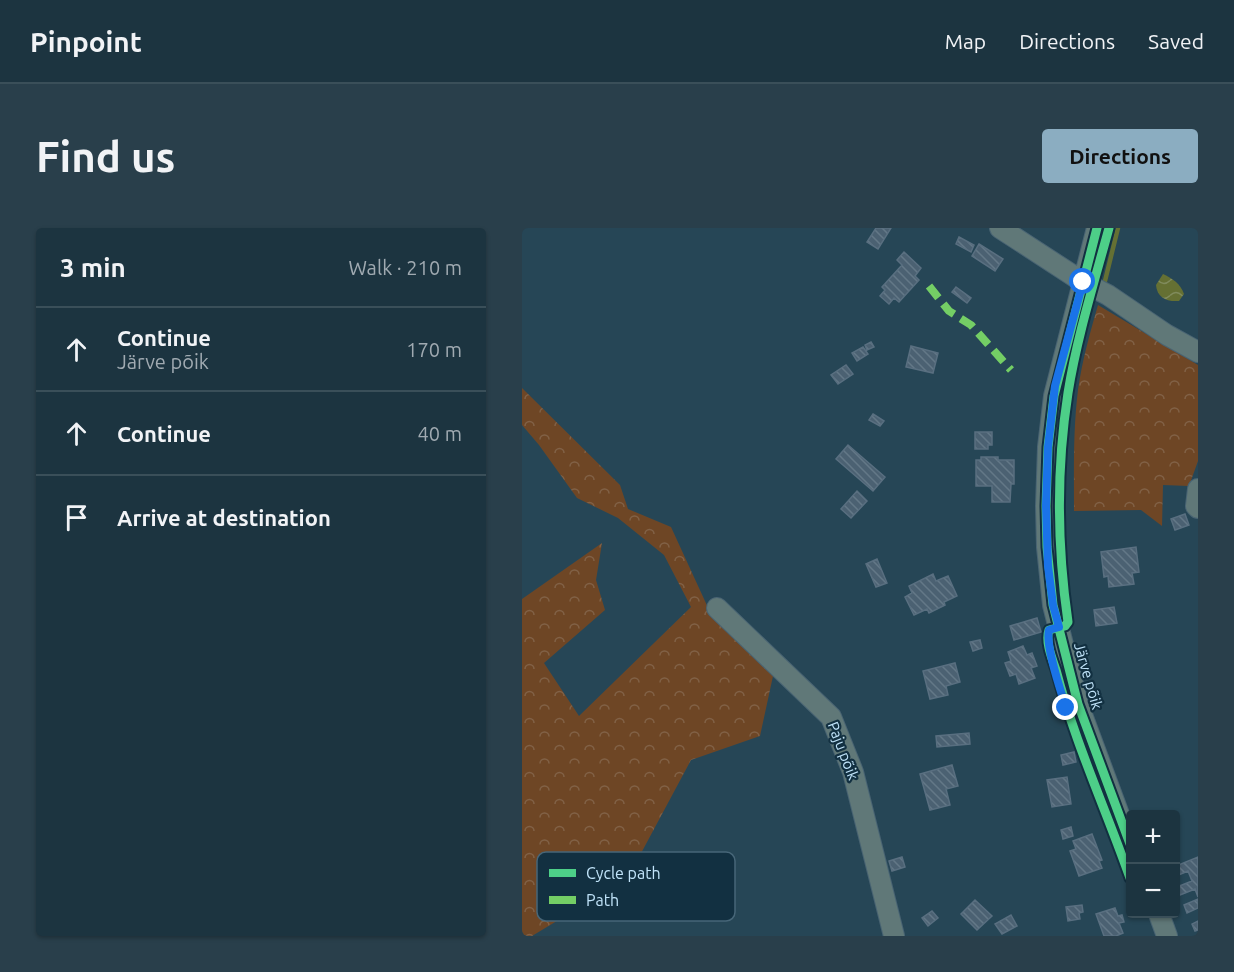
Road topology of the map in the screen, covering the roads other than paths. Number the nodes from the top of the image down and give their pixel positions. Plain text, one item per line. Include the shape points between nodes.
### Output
1 (1000, 228) edge
2 (1097, 228) edge
3 (1083, 282) junction
4 (1198, 352) edge
5 (1198, 489) edge
6 (1198, 508) edge
7 (717, 608) dead end
8 (1126, 831) edge
9 (1160, 918) edge
10 (894, 936) edge
11 (1167, 936) edge

1 - 3 street
2 - 3 street, Järve põik
3 - 4 street
3 - 8 street, Järve põik via 1054,396 1048,447 1048,566 1053,605 1078,704
5 - 6 street
7 - 10 street, Paju põik via 831,717 853,772
9 - 11 street

